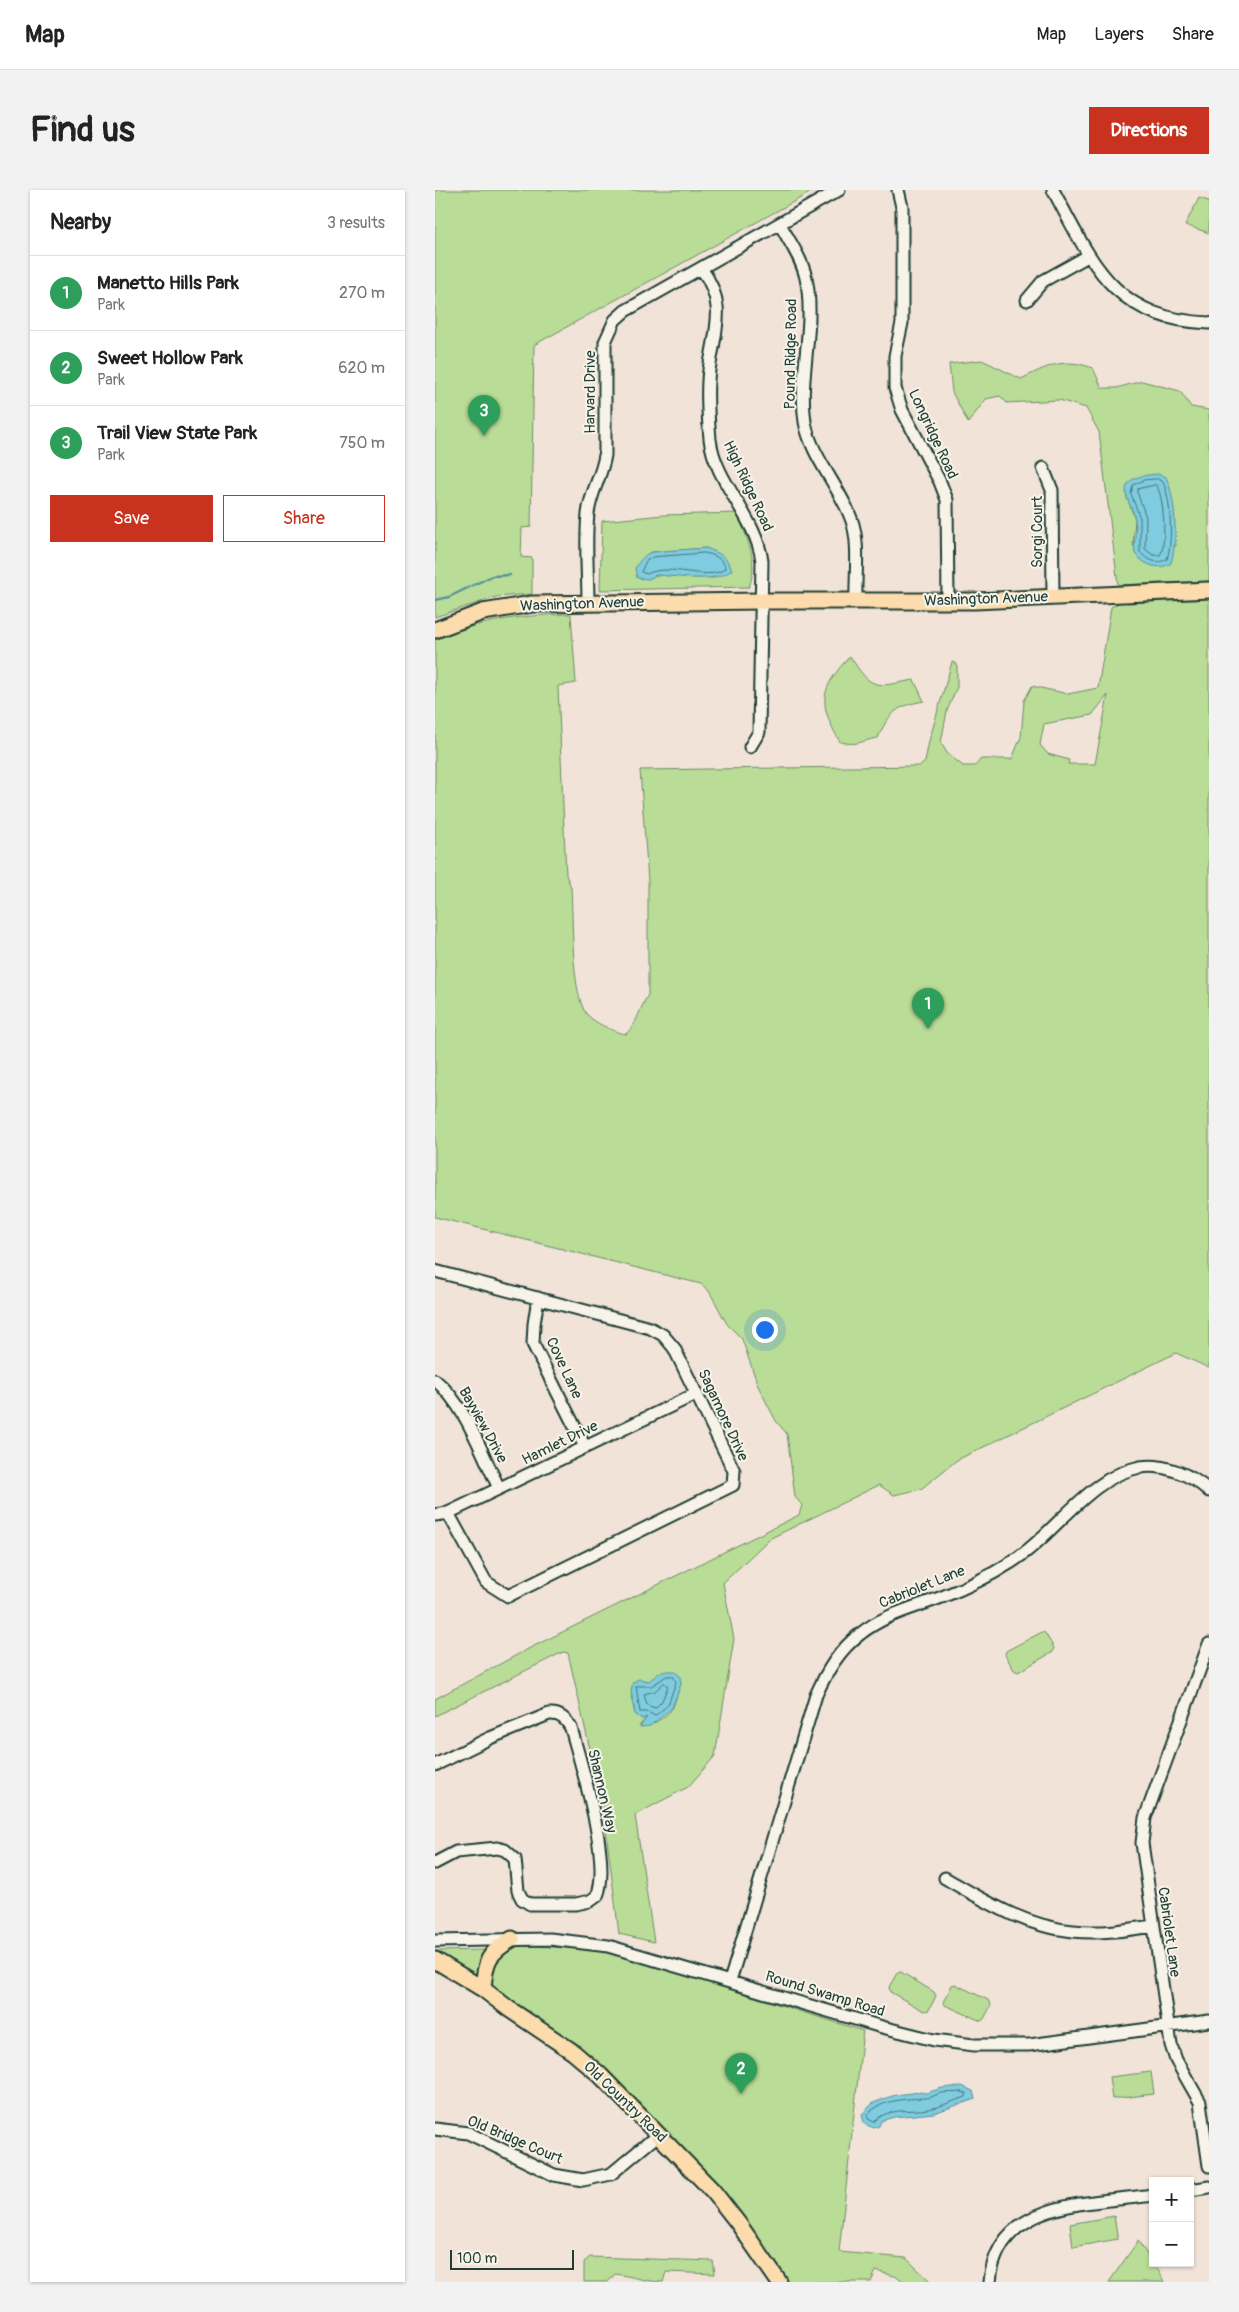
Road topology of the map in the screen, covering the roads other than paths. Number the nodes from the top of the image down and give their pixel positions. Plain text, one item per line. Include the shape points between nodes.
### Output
1 (839, 190) edge
2 (898, 190) edge
3 (1053, 190) edge
4 (780, 224) junction
5 (1088, 256) junction
6 (701, 268) junction
7 (1027, 300) dead end
8 (1209, 323) edge
9 (1043, 468) dead end
10 (1209, 590) edge
11 (1053, 597) junction
12 (763, 601) junction
13 (855, 601) junction
14 (948, 601) junction
15 (588, 604) junction
16 (435, 630) edge
17 (750, 747) dead end
18 (435, 1272) edge
19 (538, 1298) junction
20 (435, 1380) edge
21 (696, 1394) junction
22 (585, 1447) junction
23 (499, 1488) junction
24 (1209, 1491) edge
25 (448, 1513) junction
26 (435, 1515) edge
27 (1209, 1644) edge
28 (435, 1765) edge
29 (435, 1863) edge
30 (945, 1878) dead end
31 (1153, 1926) junction
32 (512, 1939) junction
33 (435, 1942) edge
34 (435, 1960) edge
35 (435, 1971) edge
36 (730, 1981) junction
37 (483, 1989) junction
38 (509, 2009) junction
39 (1209, 2021) edge
40 (1167, 2026) junction
41 (435, 2129) edge
42 (659, 2134) junction
43 (1209, 2166) edge
44 (1209, 2187) edge
45 (1194, 2189) edge
46 (1149, 2196) edge
47 (779, 2282) edge
48 (990, 2282) edge

1 - 4 street, Harvard Drive
2 - 14 street, Longridge Road via 902,207 902,324 895,356 895,388 902,410 947,500
3 - 5 street
4 - 6 street, Harvard Drive
4 - 13 street, Pound Ridge Road via 806,278 805,421 812,443 853,524
5 - 7 street via 1043,281
5 - 8 street via 1112,286 1135,304 1168,318
6 - 12 street, High Ridge Road via 709,278 717,300 716,336 709,370 710,440 719,468 757,538 762,561
6 - 15 street, Harvard Drive via 625,311 609,330 605,350 605,455 603,469 591,495 588,515
9 - 11 street, Sorgi Court via 1053,490
10 - 11 main road, Washington Avenue
11 - 14 main road, Washington Avenue
12 - 13 main road, Washington Avenue
12 - 15 main road, Washington Avenue
12 - 17 street via 759,732
13 - 14 main road, Washington Avenue
15 - 16 main road, Washington Avenue via 507,607 483,612
18 - 19 street, Sagamore Drive
19 - 21 street, Sagamore Drive via 650,1328 663,1335 674,1348
19 - 22 street, Cove Lane via 533,1344
20 - 23 street, Bayview Drive via 457,1402
21 - 22 street, Hamlet Drive
21 - 25 street, Sagamore Drive via 734,1471 733,1485 519,1592 508,1596 485,1582
22 - 23 street, Hamlet Drive
23 - 25 street, Hamlet Drive
24 - 36 street, Cabriolet Lane via 1183,1473 1162,1468 1141,1467 1121,1473 1102,1483 1010,1564 951,1593 876,1622 841,1652 827,1671 816,1695
25 - 26 street, Hamlet Drive
27 - 31 street, Cabriolet Lane via 1145,1818 1142,1843
28 - 29 street, Shannon Way via 549,1714 566,1719 594,1813 601,1884 597,1896 583,1904 530,1904 518,1891 515,1859 505,1850 456,1852
30 - 31 street via 1002,1909 1050,1928 1094,1932
31 - 40 street, Cabriolet Lane
32 - 33 street, Round Swamp Road
32 - 36 street, Round Swamp Road via 566,1940 609,1946
32 - 37 main road via 489,1957
34 - 37 main road, Old Country Road
35 - 38 main road
36 - 40 street, Round Swamp Road via 882,2028 933,2040 974,2045 1029,2045
37 - 38 main road, Old Country Road
38 - 42 main road, Old Country Road via 587,2063
39 - 40 street, Round Swamp Road
40 - 43 street, Cabriolet Lane via 1175,2060 1200,2102
41 - 42 street, Old Bridge Court via 467,2133 554,2175 583,2180 611,2174
42 - 47 main road, Old Country Road via 713,2190
44 - 45 street
46 - 48 street via 1047,2212 1027,2219 1001,2244 993,2261

